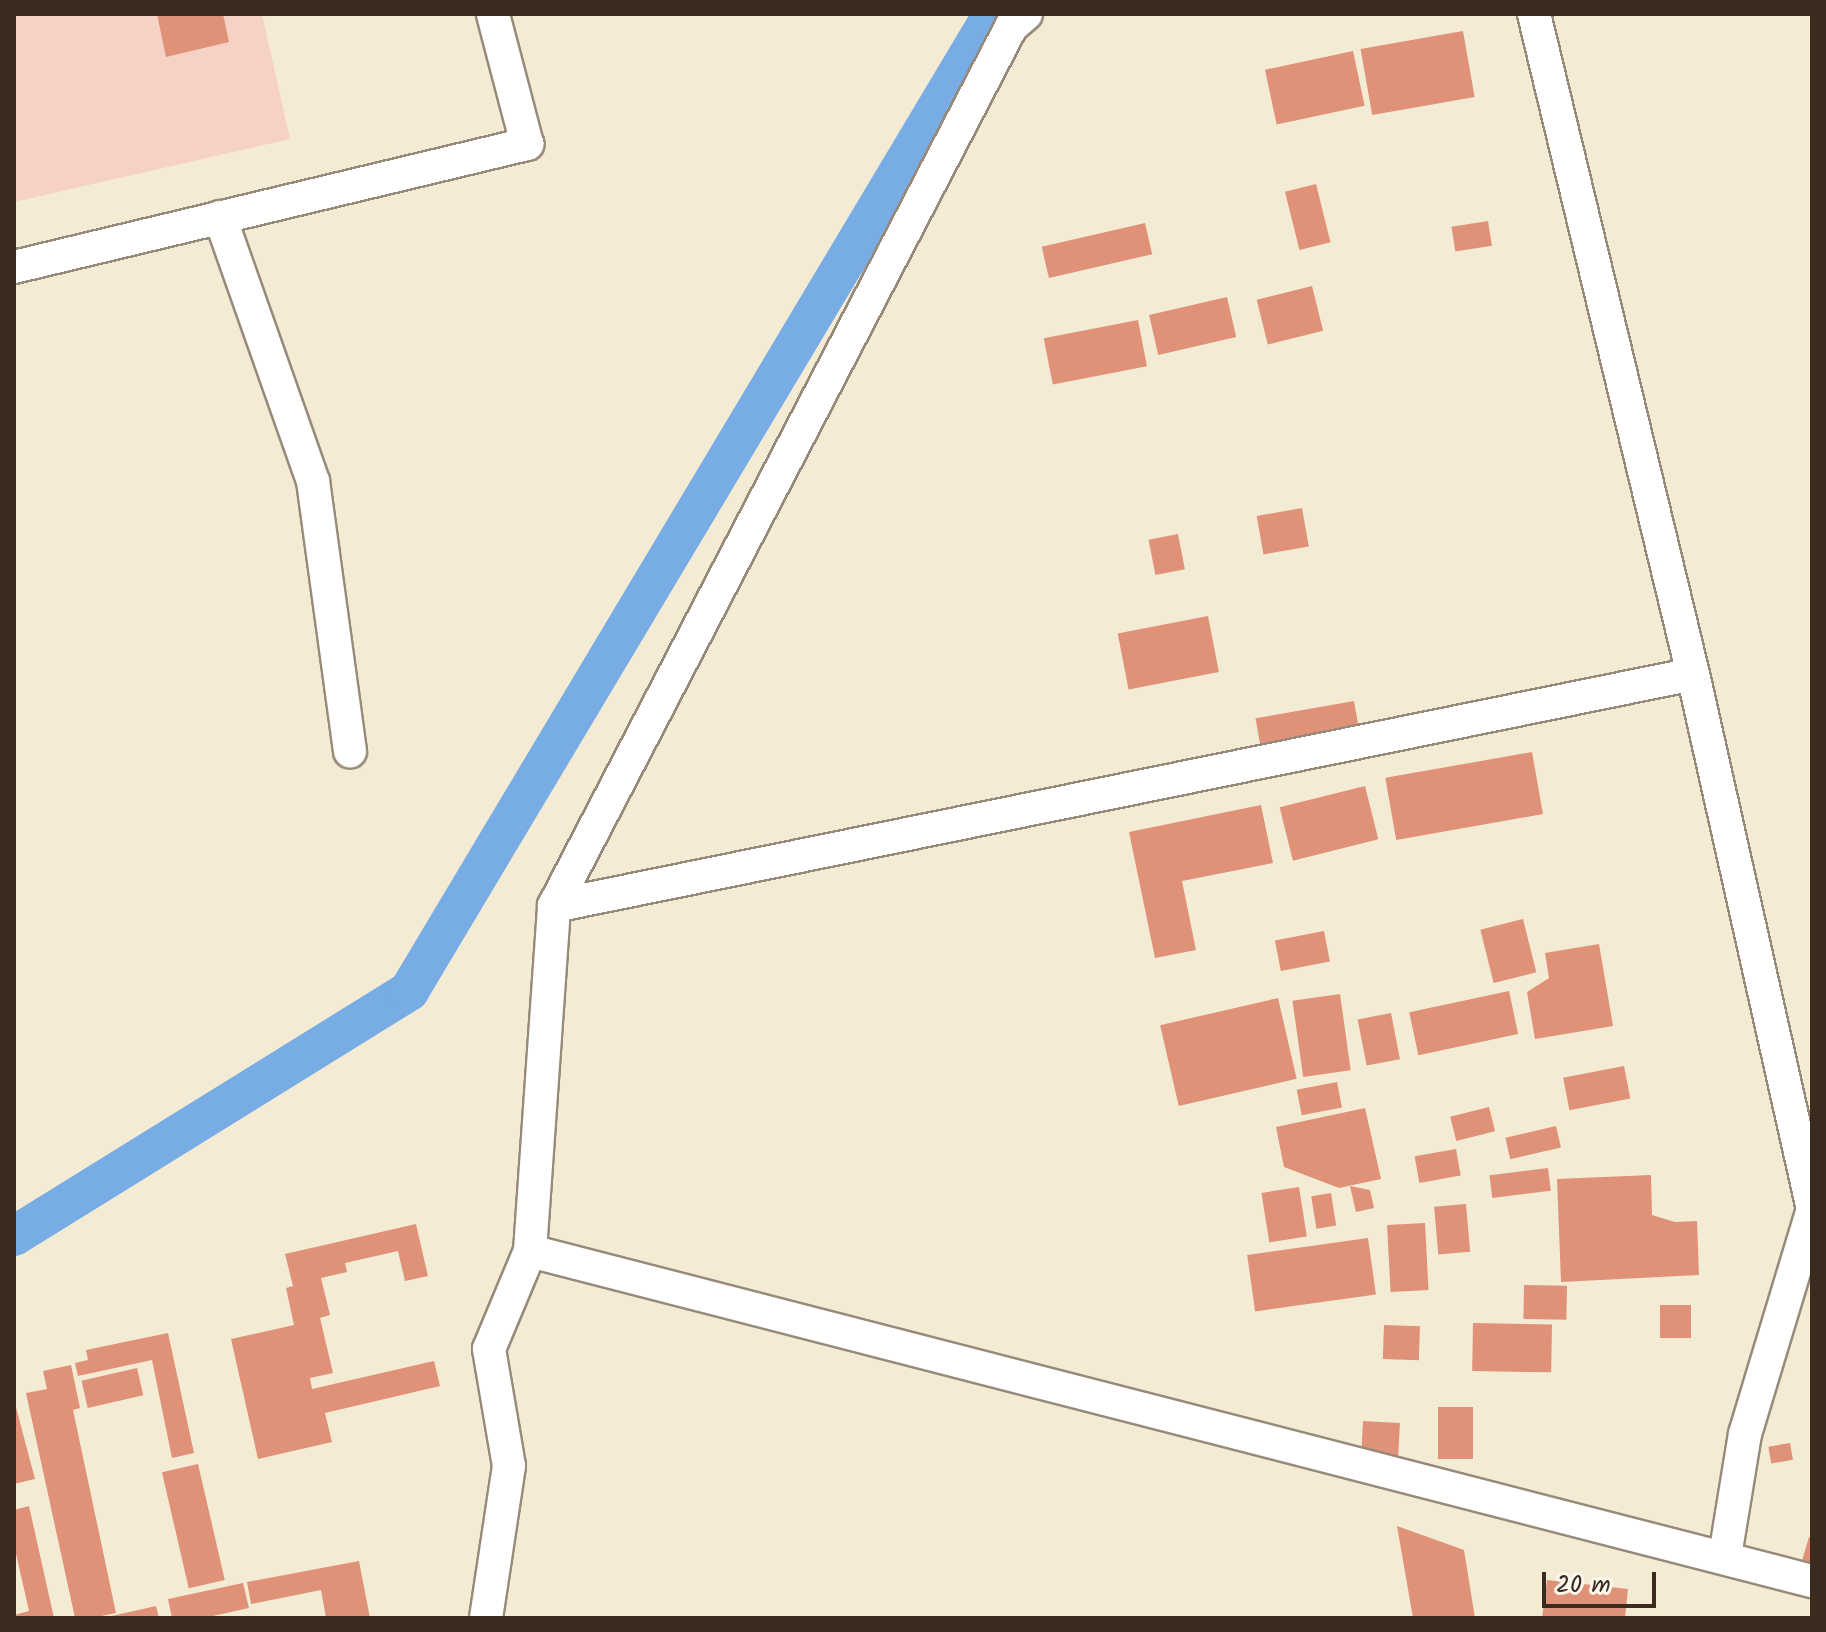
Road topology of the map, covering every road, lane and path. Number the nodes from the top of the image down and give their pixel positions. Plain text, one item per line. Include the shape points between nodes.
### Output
1 (493, 14) edge
2 (1026, 14) edge
3 (1534, 14) edge
4 (220, 217) junction
5 (14, 267) edge
6 (1693, 674) junction
7 (350, 751) dead end
8 (554, 906) junction
9 (1812, 1205) edge
10 (1812, 1212) edge
11 (530, 1251) junction
12 (1725, 1556) junction
13 (1812, 1581) edge
14 (486, 1618) edge

1 - 4 street via 527,144
2 - 8 street via 1011,27
3 - 6 street
4 - 5 street
4 - 7 street via 313,481
6 - 8 street
6 - 9 street
8 - 11 street
10 - 12 street via 1745,1434
11 - 12 street
11 - 14 street via 489,1349 509,1466
12 - 13 street

